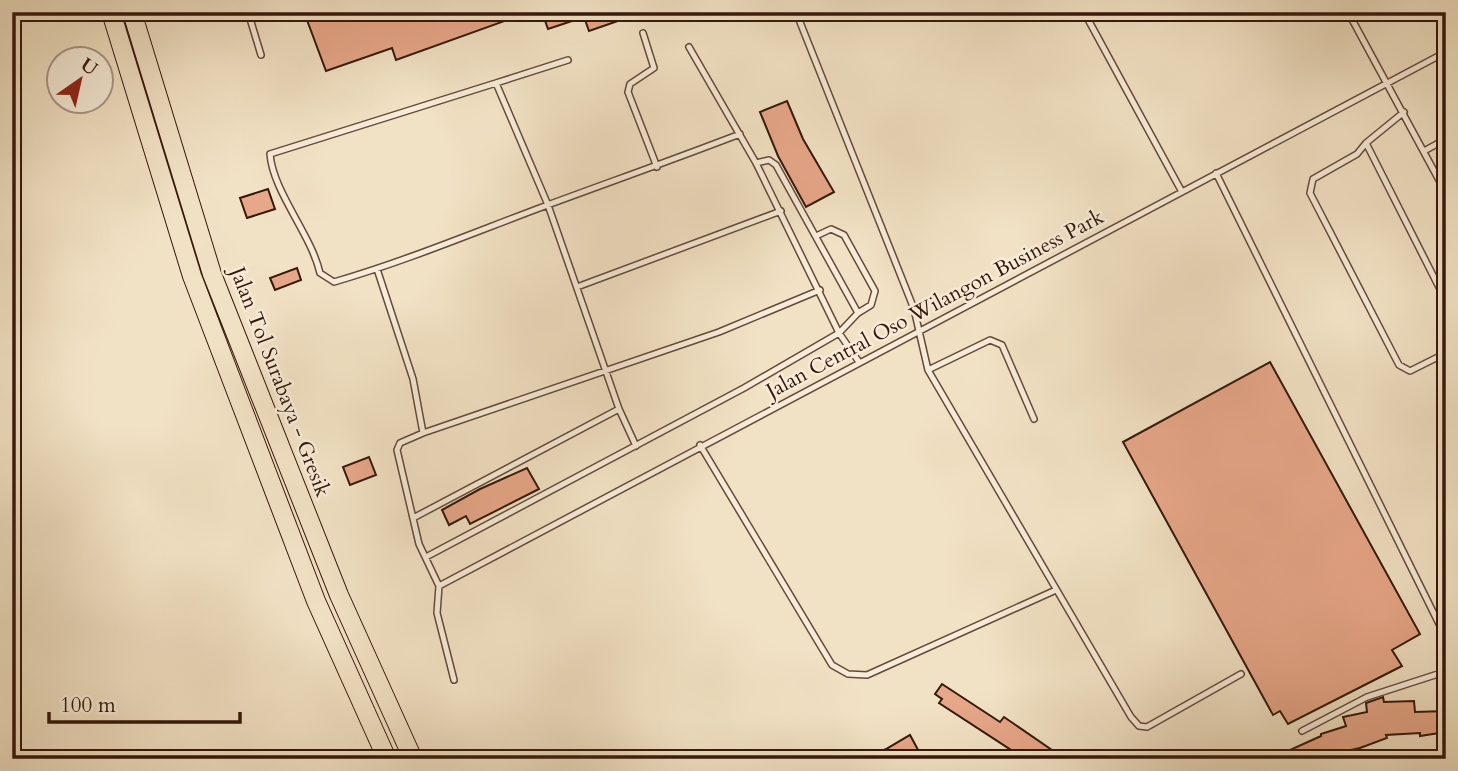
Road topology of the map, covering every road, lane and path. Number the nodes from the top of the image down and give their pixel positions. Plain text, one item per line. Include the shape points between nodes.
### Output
1 (111, 12) edge
2 (132, 12) edge
3 (248, 12) edge
4 (796, 12) edge
5 (1084, 12) edge
6 (1348, 12) edge
7 (643, 33) dead end
8 (690, 47) dead end
9 (1446, 52) edge
10 (261, 55) dead end
11 (568, 60) dead end
12 (496, 83) junction
13 (1387, 83) junction
14 (1404, 112) junction
15 (740, 134) junction
16 (1446, 139) edge
17 (1366, 143) junction
18 (1424, 151) junction
19 (756, 163) junction
20 (657, 167) junction
21 (1216, 173) junction
22 (1182, 191) junction
23 (1446, 193) edge
24 (548, 205) junction
25 (781, 211) junction
26 (816, 236) junction
27 (377, 270) junction
28 (577, 286) junction
29 (820, 290) junction
30 (1446, 301) edge
31 (858, 313) junction
32 (921, 330) junction
33 (839, 333) junction
34 (1446, 353) edge
35 (859, 362) junction
36 (608, 370) junction
37 (928, 370) junction
38 (619, 409) junction
39 (1034, 419) dead end
40 (423, 433) junction
41 (700, 445) junction
42 (636, 446) junction
43 (415, 517) junction
44 (426, 557) junction
45 (439, 586) junction
46 (1056, 590) junction
47 (1446, 638) edge
48 (1446, 666) edge
49 (1241, 674) dead end
50 (454, 680) dead end
51 (1302, 731) dead end
52 (387, 759) edge
53 (413, 759) edge

1 - 52 highway, Jalan Tol Surabaya - Gresik via 192,276 316,601
2 - 53 highway, Jalan Tol Surabaya - Gresik via 212,274 339,595
3 - 10 lane
4 - 32 lane
5 - 22 lane
6 - 13 lane
7 - 20 lane via 654,68 630,84 628,92
8 - 15 lane
9 - 13 lane, Jalan Central Oso Wilangon Business Park
11 - 12 lane
12 - 24 lane
12 - 27 lane via 270,154 320,273 334,282
13 - 14 lane
13 - 21 lane, Jalan Central Oso Wilangon Business Park
14 - 17 lane
14 - 18 lane
15 - 19 lane
15 - 20 lane
16 - 18 lane
17 - 30 lane
17 - 34 lane via 1357,155 1313,179 1310,193 1399,366 1410,371
18 - 23 lane
19 - 25 lane
19 - 26 lane via 769,160 776,165
20 - 24 lane
21 - 22 lane, Jalan Central Oso Wilangon Business Park
21 - 47 lane
22 - 32 lane, Jalan Central Oso Wilangon Business Park
24 - 27 lane
24 - 28 lane
25 - 28 lane
25 - 29 lane
26 - 31 lane
26 - 31 lane via 831,229 844,235 875,291 871,305
27 - 40 lane via 413,379
28 - 36 lane
29 - 33 lane
29 - 36 lane via 719,332
31 - 33 lane
32 - 35 lane, Jalan Central Oso Wilangon Business Park
32 - 37 lane
33 - 35 lane
33 - 42 lane
35 - 41 lane, Jalan Central Oso Wilangon Business Park
36 - 38 lane
36 - 40 lane
37 - 39 lane via 990,340 1002,345
37 - 46 lane
38 - 42 lane
38 - 43 lane
40 - 43 lane via 400,443 397,450
41 - 45 lane, Jalan Central Oso Wilangon Business Park
41 - 46 lane via 832,665 848,674 867,675
42 - 44 lane
43 - 44 lane
44 - 45 lane
45 - 50 lane via 437,613
46 - 49 lane via 1139,726 1147,727
48 - 51 lane via 1438,674 1367,696

